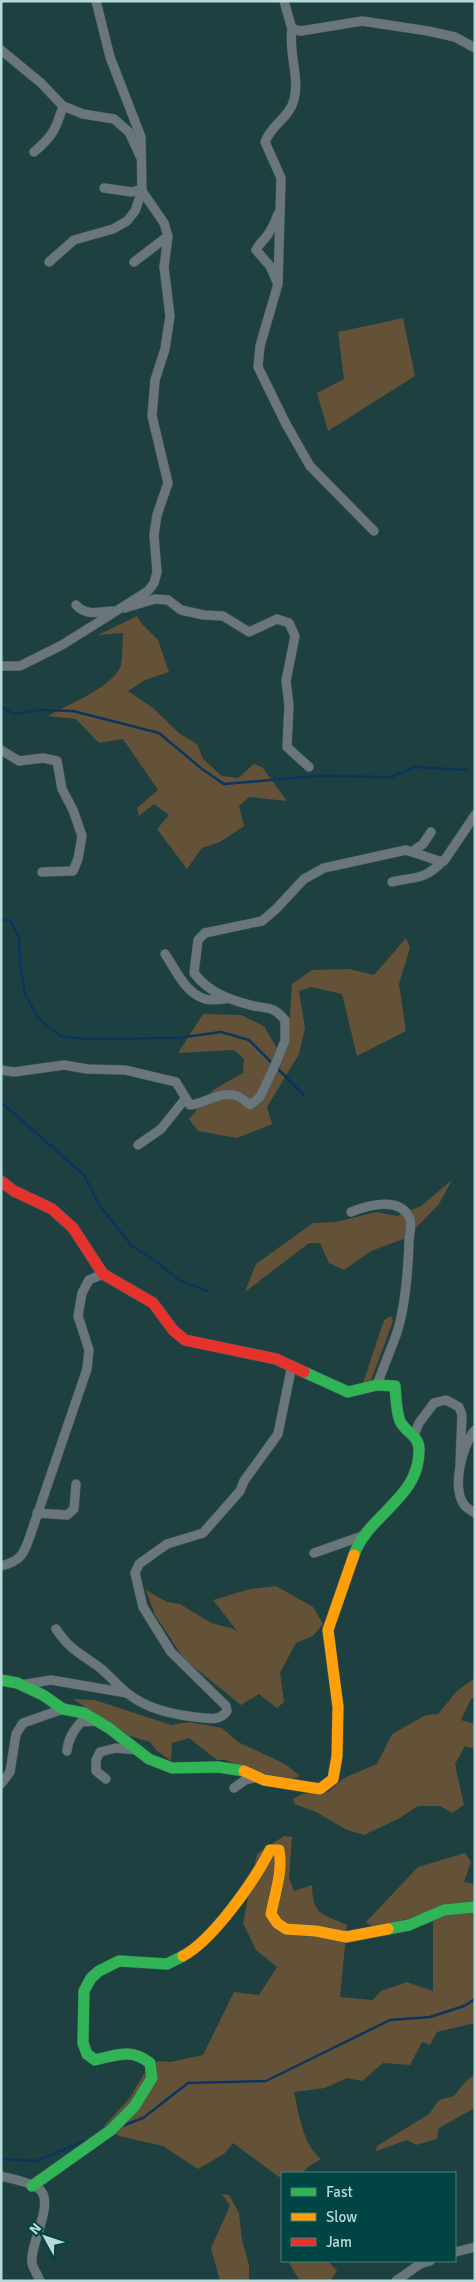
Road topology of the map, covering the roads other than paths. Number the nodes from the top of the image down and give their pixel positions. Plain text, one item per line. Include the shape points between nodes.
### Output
1 (96, 1) edge
2 (284, 1) edge
3 (292, 29) junction
4 (475, 48) edge
5 (1, 50) edge
6 (63, 106) junction
7 (34, 152) dead end
8 (142, 160) junction
9 (104, 188) dead end
10 (142, 190) junction
11 (280, 206) junction
12 (168, 236) junction
13 (49, 262) dead end
14 (134, 262) dead end
15 (278, 284) junction
16 (374, 530) dead end
17 (76, 604) dead end
18 (116, 610) junction
19 (1, 666) edge
20 (1, 750) edge
21 (310, 767) dead end
22 (475, 815) edge
23 (430, 832) dead end
24 (413, 851) junction
25 (443, 861) junction
26 (42, 872) dead end
27 (392, 882) dead end
28 (166, 954) dead end
29 (230, 998) junction
30 (1, 1070) edge
31 (185, 1099) junction
32 (138, 1145) dead end
33 (1, 1181) edge
34 (351, 1212) dead end
35 (103, 1274) junction
36 (292, 1365) junction
37 (378, 1385) junction
38 (475, 1430) edge
39 (414, 1435) junction
40 (460, 1464) junction
41 (76, 1484) dead end
42 (37, 1513) junction
43 (475, 1513) edge
44 (366, 1535) junction
45 (314, 1553) dead end
46 (1, 1566) edge
47 (56, 1629) dead end
48 (1, 1680) edge
49 (21, 1685) junction
50 (127, 1693) junction
51 (63, 1709) junction
52 (99, 1722) junction
53 (138, 1750) junction
54 (67, 1751) dead end
55 (258, 1777) junction
56 (106, 1779) dead end
57 (1, 1784) edge
58 (234, 1788) dead end
59 (475, 1907) edge
60 (1, 2176) edge
61 (32, 2186) junction
62 (475, 2247) edge
63 (456, 2252) edge
64 (427, 2262) edge
65 (40, 2281) edge
66 (396, 2281) edge

1 - 8 street via 110,57 141,137
2 - 3 street
3 - 4 street via 301,31 362,21 455,37
3 - 11 street via 294,102 284,118 269,132 265,142 281,178
5 - 6 street
6 - 7 street via 51,138
6 - 8 street via 83,114 114,119 129,132
8 - 10 street
9 - 10 street via 132,192
10 - 12 street via 164,223
10 - 13 street via 127,221 97,235 74,240
11 - 15 street
11 - 15 street via 275,222 256,250 270,266
12 - 14 street
12 - 18 street via 164,268 170,316 165,349 155,380 152,416 168,483 154,535 157,572 148,591
15 - 16 street via 260,346 258,367 310,466
17 - 18 street via 90,613
18 - 19 street via 62,645 20,666
18 - 21 street via 155,599 168,600 182,610 223,616 249,632 277,620 289,623 295,636 286,681 287,747
20 - 26 street via 19,761 43,758 58,761 62,789 82,836 73,871
22 - 25 street
23 - 24 street via 423,844
24 - 25 street
24 - 29 street via 387,853 324,868 304,878 262,921 205,933 198,940 194,973 215,994
25 - 27 street via 423,877
28 - 29 street via 193,993 206,1000
29 - 31 street via 266,1006 285,1020 285,1041 266,1087 250,1105 236,1095 219,1096 190,1105
30 - 31 street via 14,1072 64,1065 125,1070 171,1079
31 - 32 street via 161,1129
33 - 35 street via 14,1191 52,1209 73,1228
34 - 37 street via 374,1204 389,1204 404,1212 410,1220 409,1267 402,1307 396,1337
35 - 36 street via 152,1303 173,1330 186,1340 243,1350
35 - 42 street via 89,1280 82,1293 78,1316 89,1350 87,1369
36 - 37 street via 348,1392
36 - 50 street via 278,1434 240,1491 202,1533 167,1544 139,1564 135,1573 143,1607 171,1652 222,1702 227,1711 216,1719 176,1715 147,1706
37 - 39 street via 395,1386 399,1419 405,1430
38 - 40 street via 465,1446
39 - 40 street via 434,1403 446,1400 459,1408 462,1415
39 - 44 street via 419,1447 414,1479
40 - 43 street via 458,1490 464,1506
41 - 42 street via 74,1509 67,1516
42 - 46 street via 24,1552 14,1563
44 - 45 street
44 - 55 street via 357,1547 328,1630 338,1706 333,1779 320,1789
47 - 50 street via 66,1644
48 - 49 street
49 - 50 street via 50,1680
49 - 51 street via 44,1695
51 - 52 street via 84,1712
51 - 57 street via 23,1723 16,1734 10,1772
52 - 53 street
52 - 54 street via 81,1722 71,1736
53 - 55 street via 149,1760 172,1768 218,1766 239,1769
53 - 56 street via 116,1748 100,1752 96,1771
55 - 58 street via 245,1780
59 - 61 street via 444,1910 409,1925 346,1937 286,1929 271,1914 282,1862 278,1850 270,1850 258,1874 239,1899 206,1938 186,1955 167,1964 119,1961 99,1970 91,1978 84,1991 83,2043 87,2054 95,2060 123,2053 140,2055 150,2064 152,2078 134,2107 110,2130
60 - 61 street
61 - 65 street via 44,2194 46,2202 32,2263
62 - 63 street
64 - 66 street

